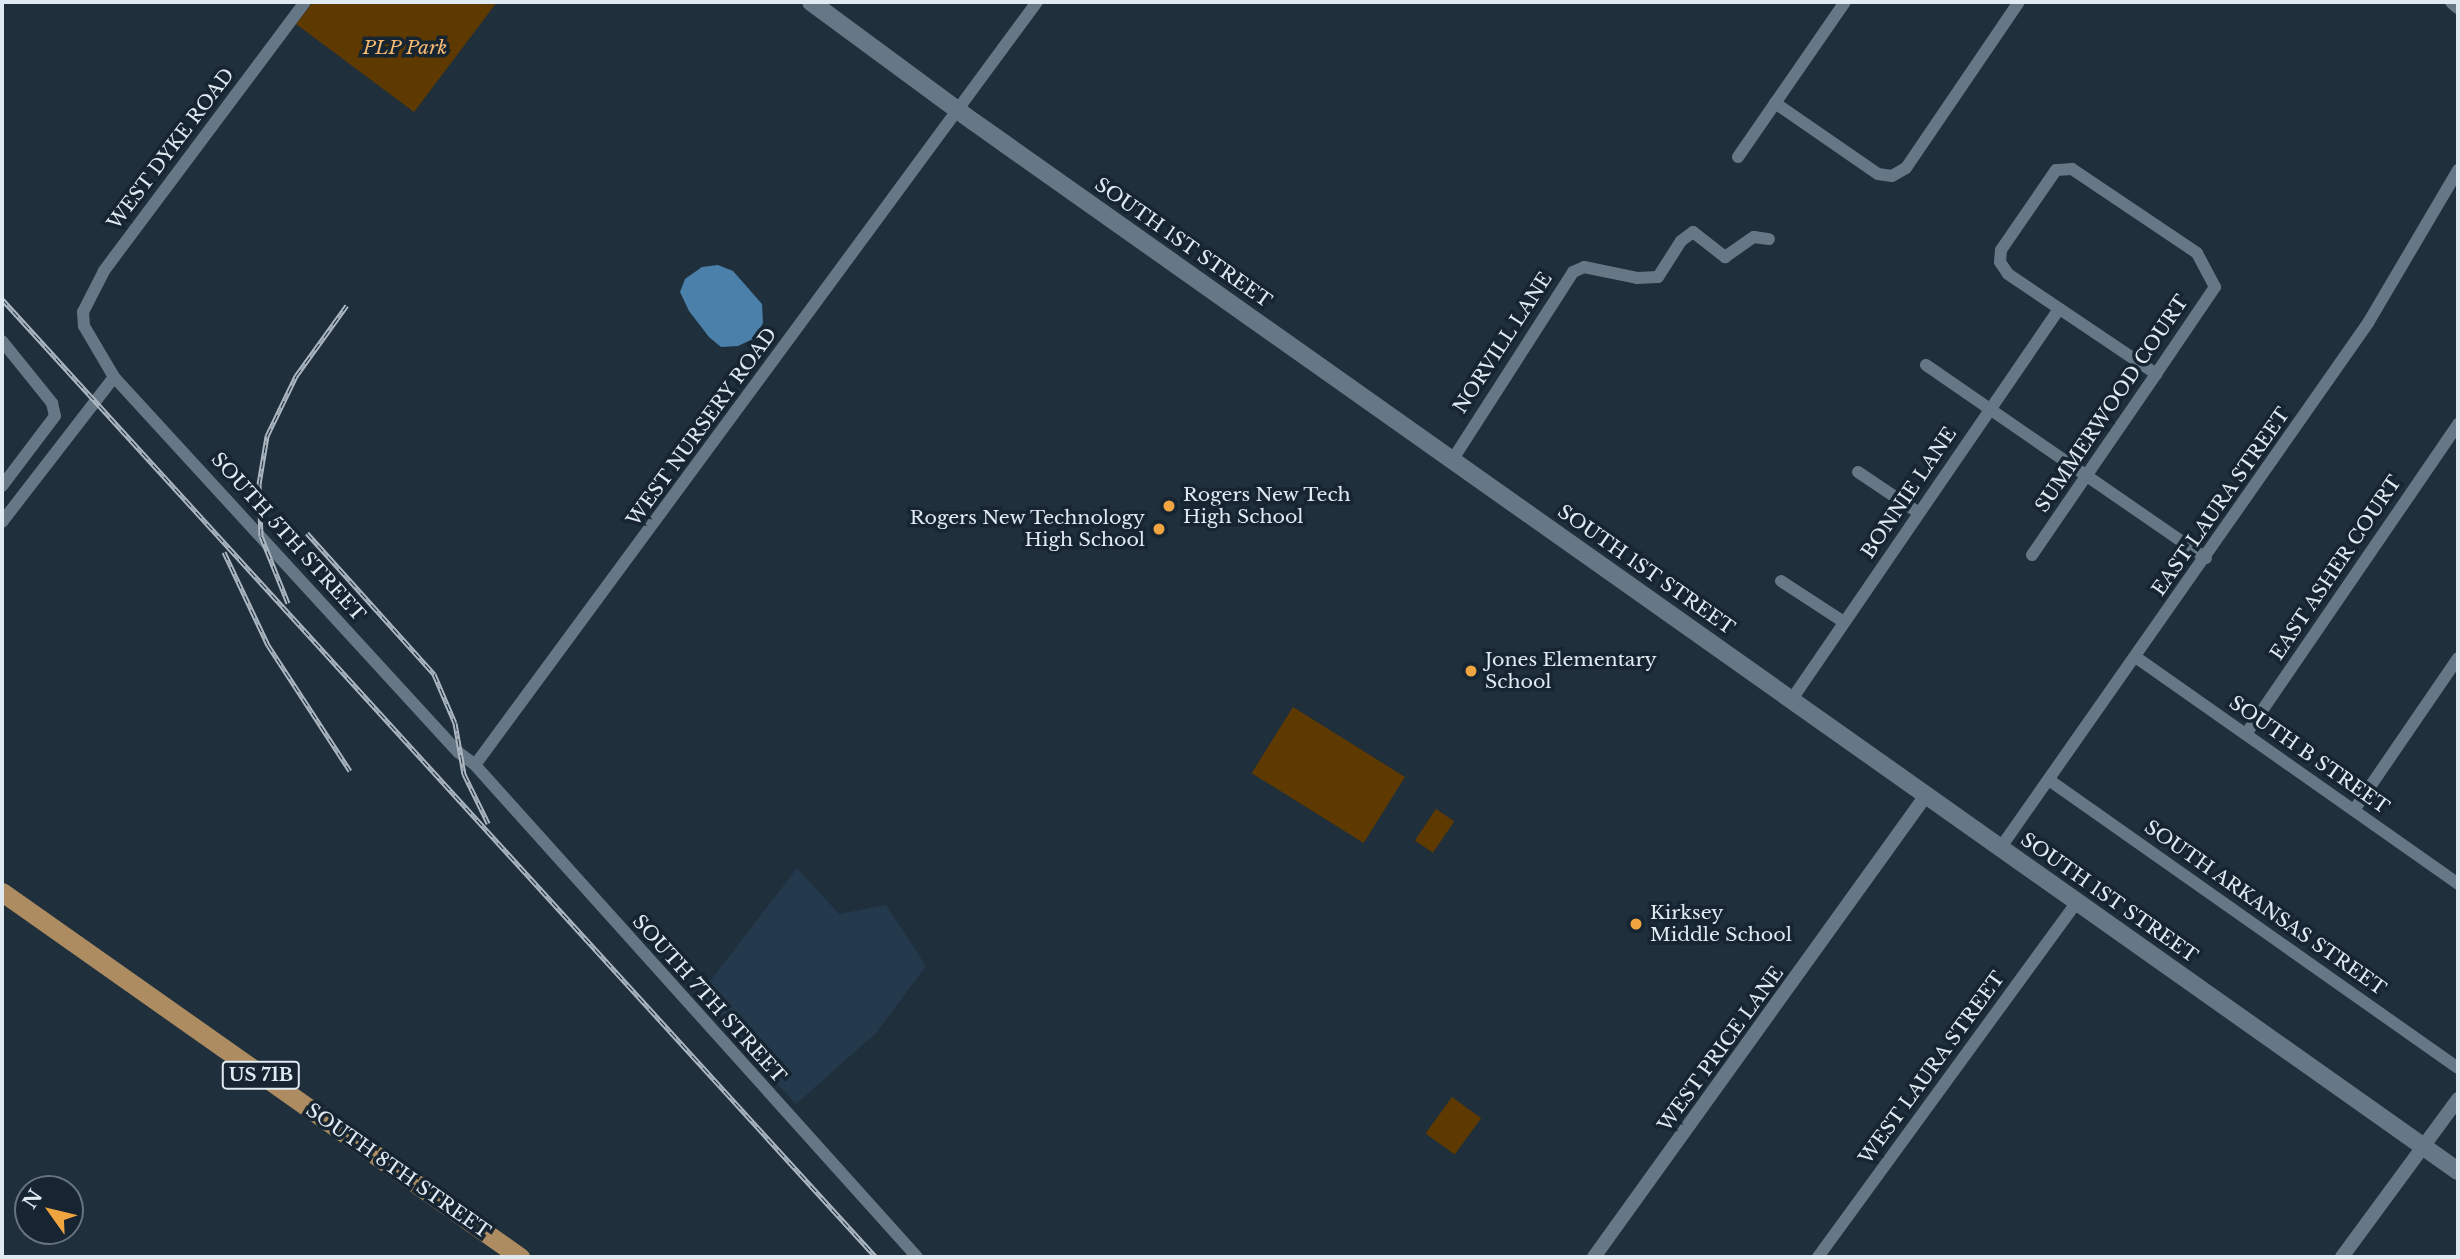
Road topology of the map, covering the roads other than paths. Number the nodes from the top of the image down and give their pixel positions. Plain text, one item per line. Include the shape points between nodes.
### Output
1 (305, 2) edge
2 (811, 2) edge
3 (1037, 2) edge
4 (1845, 2) edge
5 (2019, 2) edge
6 (2452, 2) edge
7 (2458, 7) edge
8 (1775, 103) junction
9 (956, 110) junction
10 (1738, 157) dead end
11 (2458, 170) edge
12 (1769, 239) dead end
13 (2058, 310) junction
14 (84, 326) joint
15 (2, 341) edge
16 (1926, 365) dead end
17 (2156, 374) junction
18 (114, 377) junction
19 (1990, 409) junction
20 (2458, 424) edge
21 (1453, 459) junction
22 (1858, 472) dead end
23 (2087, 476) junction
24 (2, 486) edge
25 (1919, 513) junction
26 (2, 522) edge
27 (2032, 555) dead end
28 (2206, 558) junction
29 (1781, 581) dead end
30 (1844, 622) junction
31 (2137, 658) junction
32 (2458, 658) edge
33 (1792, 699) junction
34 (2246, 734) junction
35 (475, 765) junction
36 (2049, 780) junction
37 (1927, 794) junction
38 (2354, 810) junction
39 (2001, 847) junction
40 (2458, 884) edge
41 (2, 892) edge
42 (2078, 901) junction
43 (2458, 1068) edge
44 (2458, 1099) edge
45 (2422, 1146) junction
46 (2458, 1171) edge
47 (520, 1257) edge
48 (917, 1257) edge
49 (1594, 1257) edge
50 (1818, 1257) edge
51 (2342, 1257) edge

1 - 14 street, WEST DYKE ROAD via 104,271 82,312
2 - 9 main road, SOUTH 1ST STREET
3 - 9 street, WEST NURSERY ROAD
4 - 8 street
5 - 8 street via 1906,168 1892,176 1878,174
6 - 7 street
8 - 10 street
9 - 21 main road, SOUTH 1ST STREET
9 - 35 street, WEST NURSERY ROAD
11 - 28 street, EAST LAURA STREET via 2368,323
12 - 21 street, NORVILL LANE via 1754,237 1725,257 1693,232 1681,241 1658,277 1637,278 1584,267 1573,272
13 - 17 street
13 - 17 street, SUMMERWOOD COURT via 2008,274 2000,262 2001,250 2056,170 2072,169 2196,253 2210,272 2215,287
13 - 19 street, BONNIE LANE
14 - 18 street, SOUTH 5TH STREET
15 - 24 street via 52,403 55,416
16 - 19 street
17 - 23 street, SUMMERWOOD COURT
18 - 26 street
18 - 35 street, SOUTH 5TH STREET via 458,752
19 - 23 street
19 - 25 street, BONNIE LANE
20 - 34 street, EAST ASHER COURT
21 - 33 main road, SOUTH 1ST STREET
22 - 25 street
23 - 27 street, SUMMERWOOD COURT
23 - 28 street
25 - 30 street, BONNIE LANE
28 - 31 street, EAST LAURA STREET
29 - 30 street
30 - 33 street, BONNIE LANE
31 - 34 street, SOUTH B STREET
31 - 36 street, EAST LAURA STREET
32 - 38 street
33 - 37 main road, SOUTH 1ST STREET
34 - 38 street, SOUTH B STREET
35 - 48 street, SOUTH 7TH STREET
36 - 39 street, EAST LAURA STREET
36 - 43 street, SOUTH ARKANSAS STREET
37 - 39 main road, SOUTH 1ST STREET
37 - 49 street, WEST PRICE LANE
38 - 40 street, SOUTH B STREET
39 - 42 main road, SOUTH 1ST STREET
41 - 47 main road, SOUTH 8TH STREET / US 71B
42 - 45 main road, SOUTH 1ST STREET
42 - 50 street, WEST LAURA STREET
44 - 45 street
45 - 46 main road, SOUTH 1ST STREET
45 - 51 street

